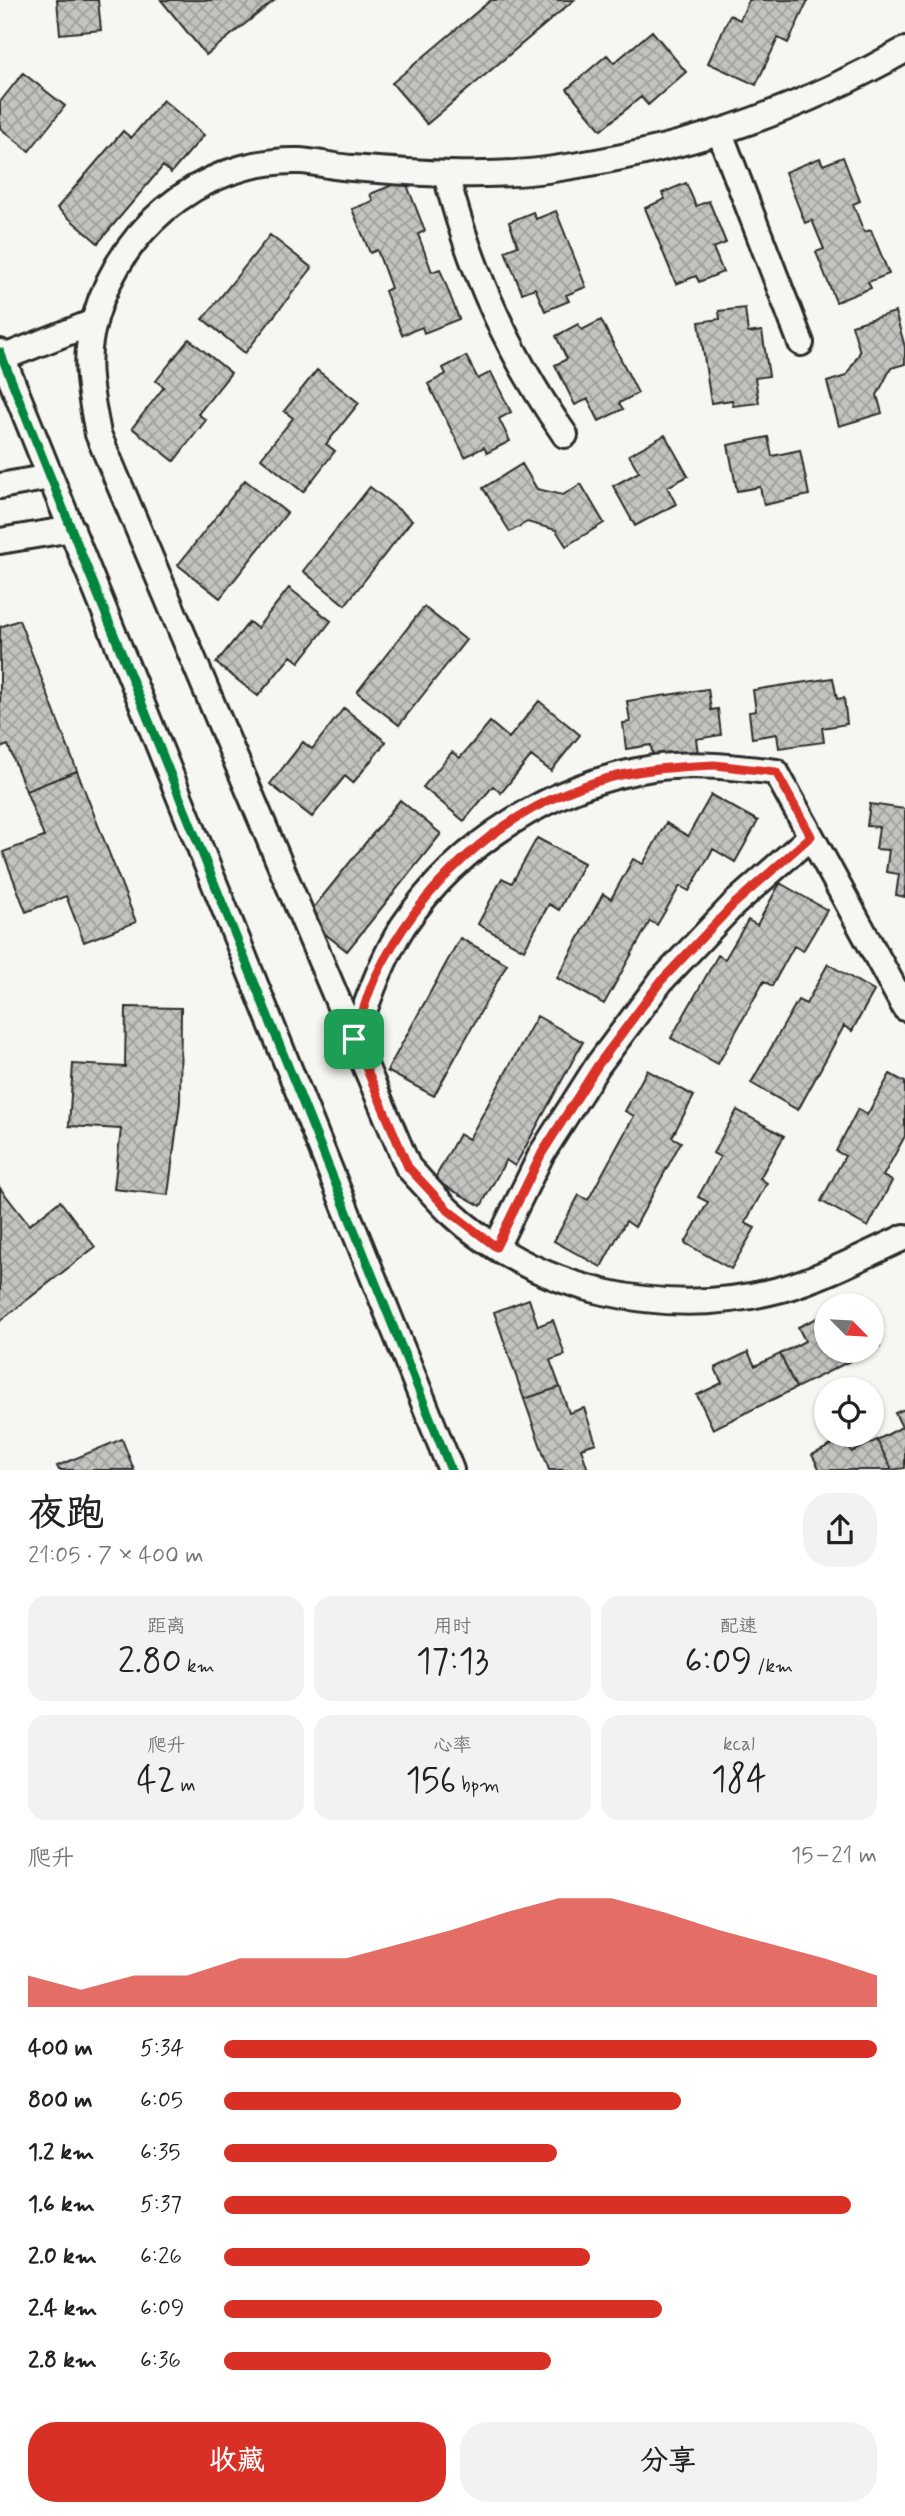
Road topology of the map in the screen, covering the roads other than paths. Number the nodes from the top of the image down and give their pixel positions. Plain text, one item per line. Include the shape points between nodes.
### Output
1 (905, 50) edge
2 (720, 133) junction
3 (446, 174) junction
4 (94, 322) junction
5 (802, 343) dead end
6 (1, 355) edge
7 (565, 435) dead end
8 (51, 477) junction
9 (0, 486) edge
10 (72, 529) junction
11 (0, 541) edge
12 (811, 836) junction
13 (905, 1008) edge
14 (354, 1039) junction
15 (905, 1237) edge
16 (496, 1247) junction
17 (451, 1469) edge

1 - 2 street via 859,76
2 - 3 street via 640,155 544,170
2 - 5 street
3 - 4 street via 299,161 250,166 204,182 162,209 128,245 104,288
3 - 7 street via 469,254 495,317
4 - 6 street
4 - 14 street via 88,385 98,434
6 - 8 street
8 - 9 street
8 - 10 street
10 - 11 street
10 - 17 street
12 - 13 street
12 - 14 street via 776,772 715,765 654,768 607,779 538,805 487,838 441,879 403,927 374,981
12 - 16 street via 733,905 653,992 598,1065 542,1153
14 - 16 street via 408,1167 449,1211
15 - 16 street via 783,1289 724,1301 665,1302 605,1294 549,1275

